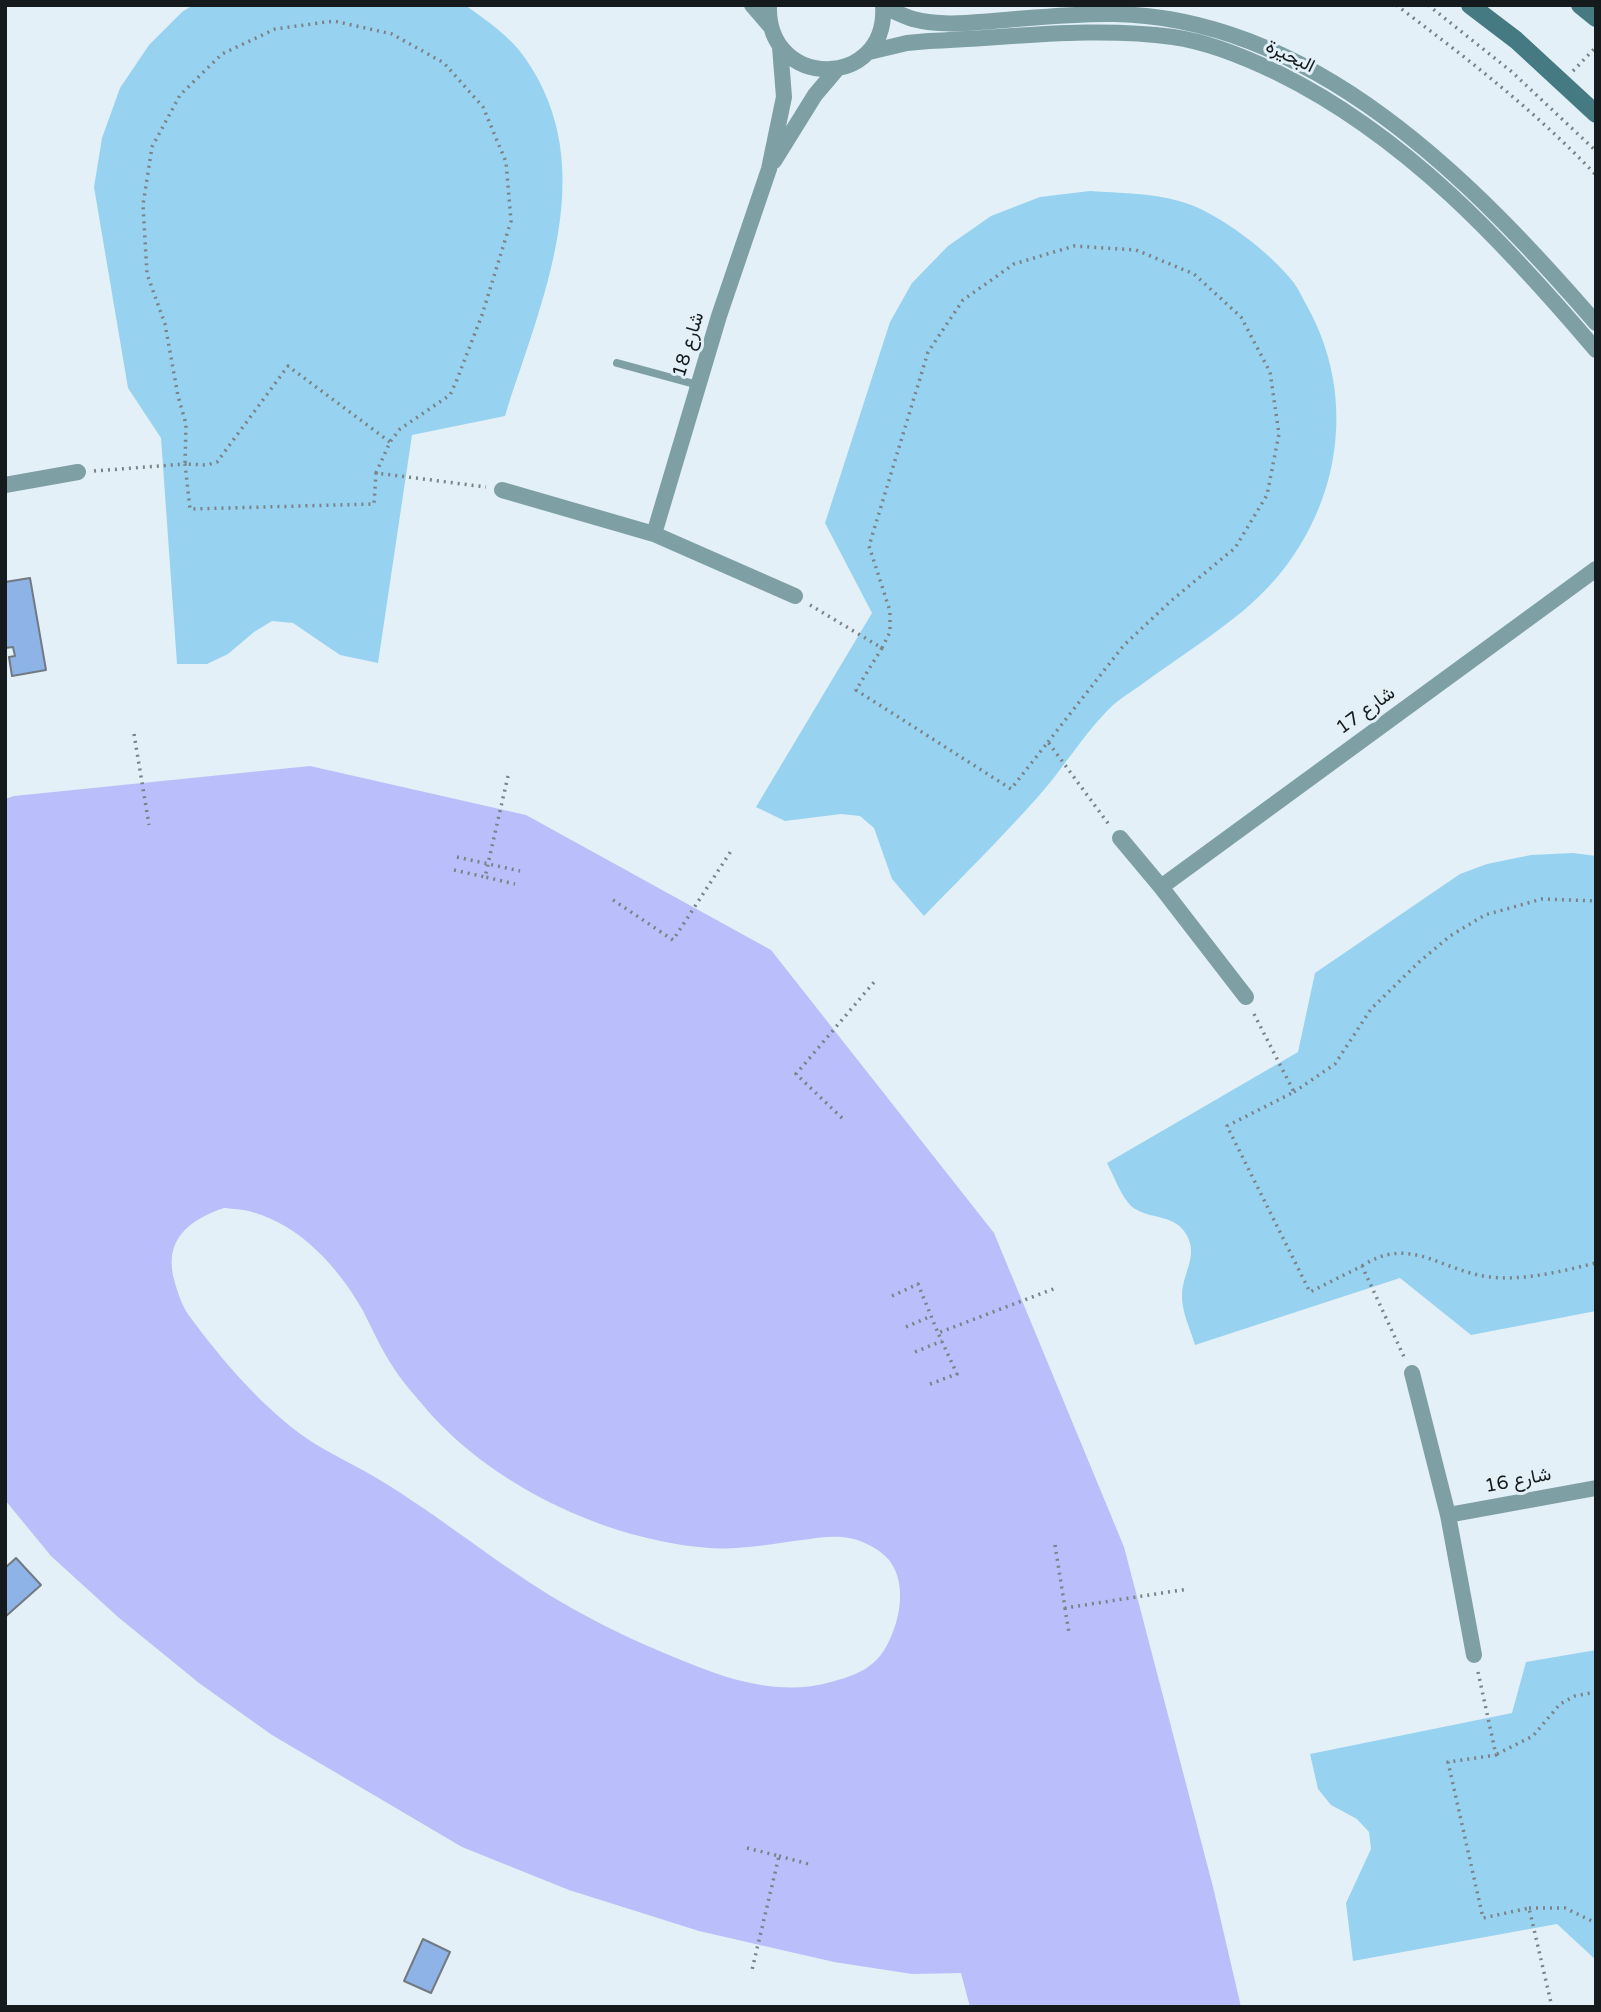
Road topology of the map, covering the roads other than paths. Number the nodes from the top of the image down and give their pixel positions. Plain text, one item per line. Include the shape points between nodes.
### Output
1 (752, 5) edge
2 (769, 5) edge
3 (1470, 5) edge
4 (1580, 5) edge
5 (884, 6) edge
6 (1596, 18) edge
7 (1063, 25) junction
8 (771, 27) junction
9 (780, 47) junction
10 (869, 52) junction
11 (837, 69) junction
12 (1337, 86) junction
13 (1328, 101) junction
14 (1596, 114) edge
15 (769, 169) junction
16 (1557, 279) junction
17 (1545, 292) junction
18 (1596, 323) edge
19 (1596, 350) edge
20 (617, 363) dead end
21 (698, 385) junction
22 (78, 472) road end
23 (5, 485) edge
24 (502, 490) road end
25 (654, 534) junction
26 (1596, 569) edge
27 (796, 596) road end
28 (1120, 838) road end
29 (1161, 887) junction
30 (1246, 997) road end
31 (1412, 1373) road end
32 (1596, 1488) edge
33 (1448, 1516) junction
34 (1474, 1655) road end

1 - 8 street
2 - 8 street
3 - 14 street via 1516,40
4 - 6 street
5 - 7 street, البحيرة via 914,19 944,23
5 - 10 street via 881,31
7 - 10 street, البحيرة via 907,43
7 - 12 street, البحيرة via 1113,14 1195,24 1279,54
7 - 13 street, البحيرة via 1198,42 1262,65
8 - 9 street
9 - 11 street via 811,68
9 - 15 street, شارع 18 via 784,97
10 - 11 street, البحيرة
11 - 15 street, شارع 18 via 815,94
12 - 13 street
12 - 16 street, البحيرة via 1422,146
13 - 17 street, البحيرة via 1407,155
15 - 21 street, شارع 18
16 - 17 street
16 - 18 street, البحيرة
17 - 19 street, البحيرة
20 - 21 lane
21 - 25 street, شارع 18
22 - 23 street
24 - 25 street
25 - 27 street
26 - 29 street, شارع 17
28 - 29 street
29 - 30 street
31 - 33 street
32 - 33 street, شارع 16
33 - 34 street

